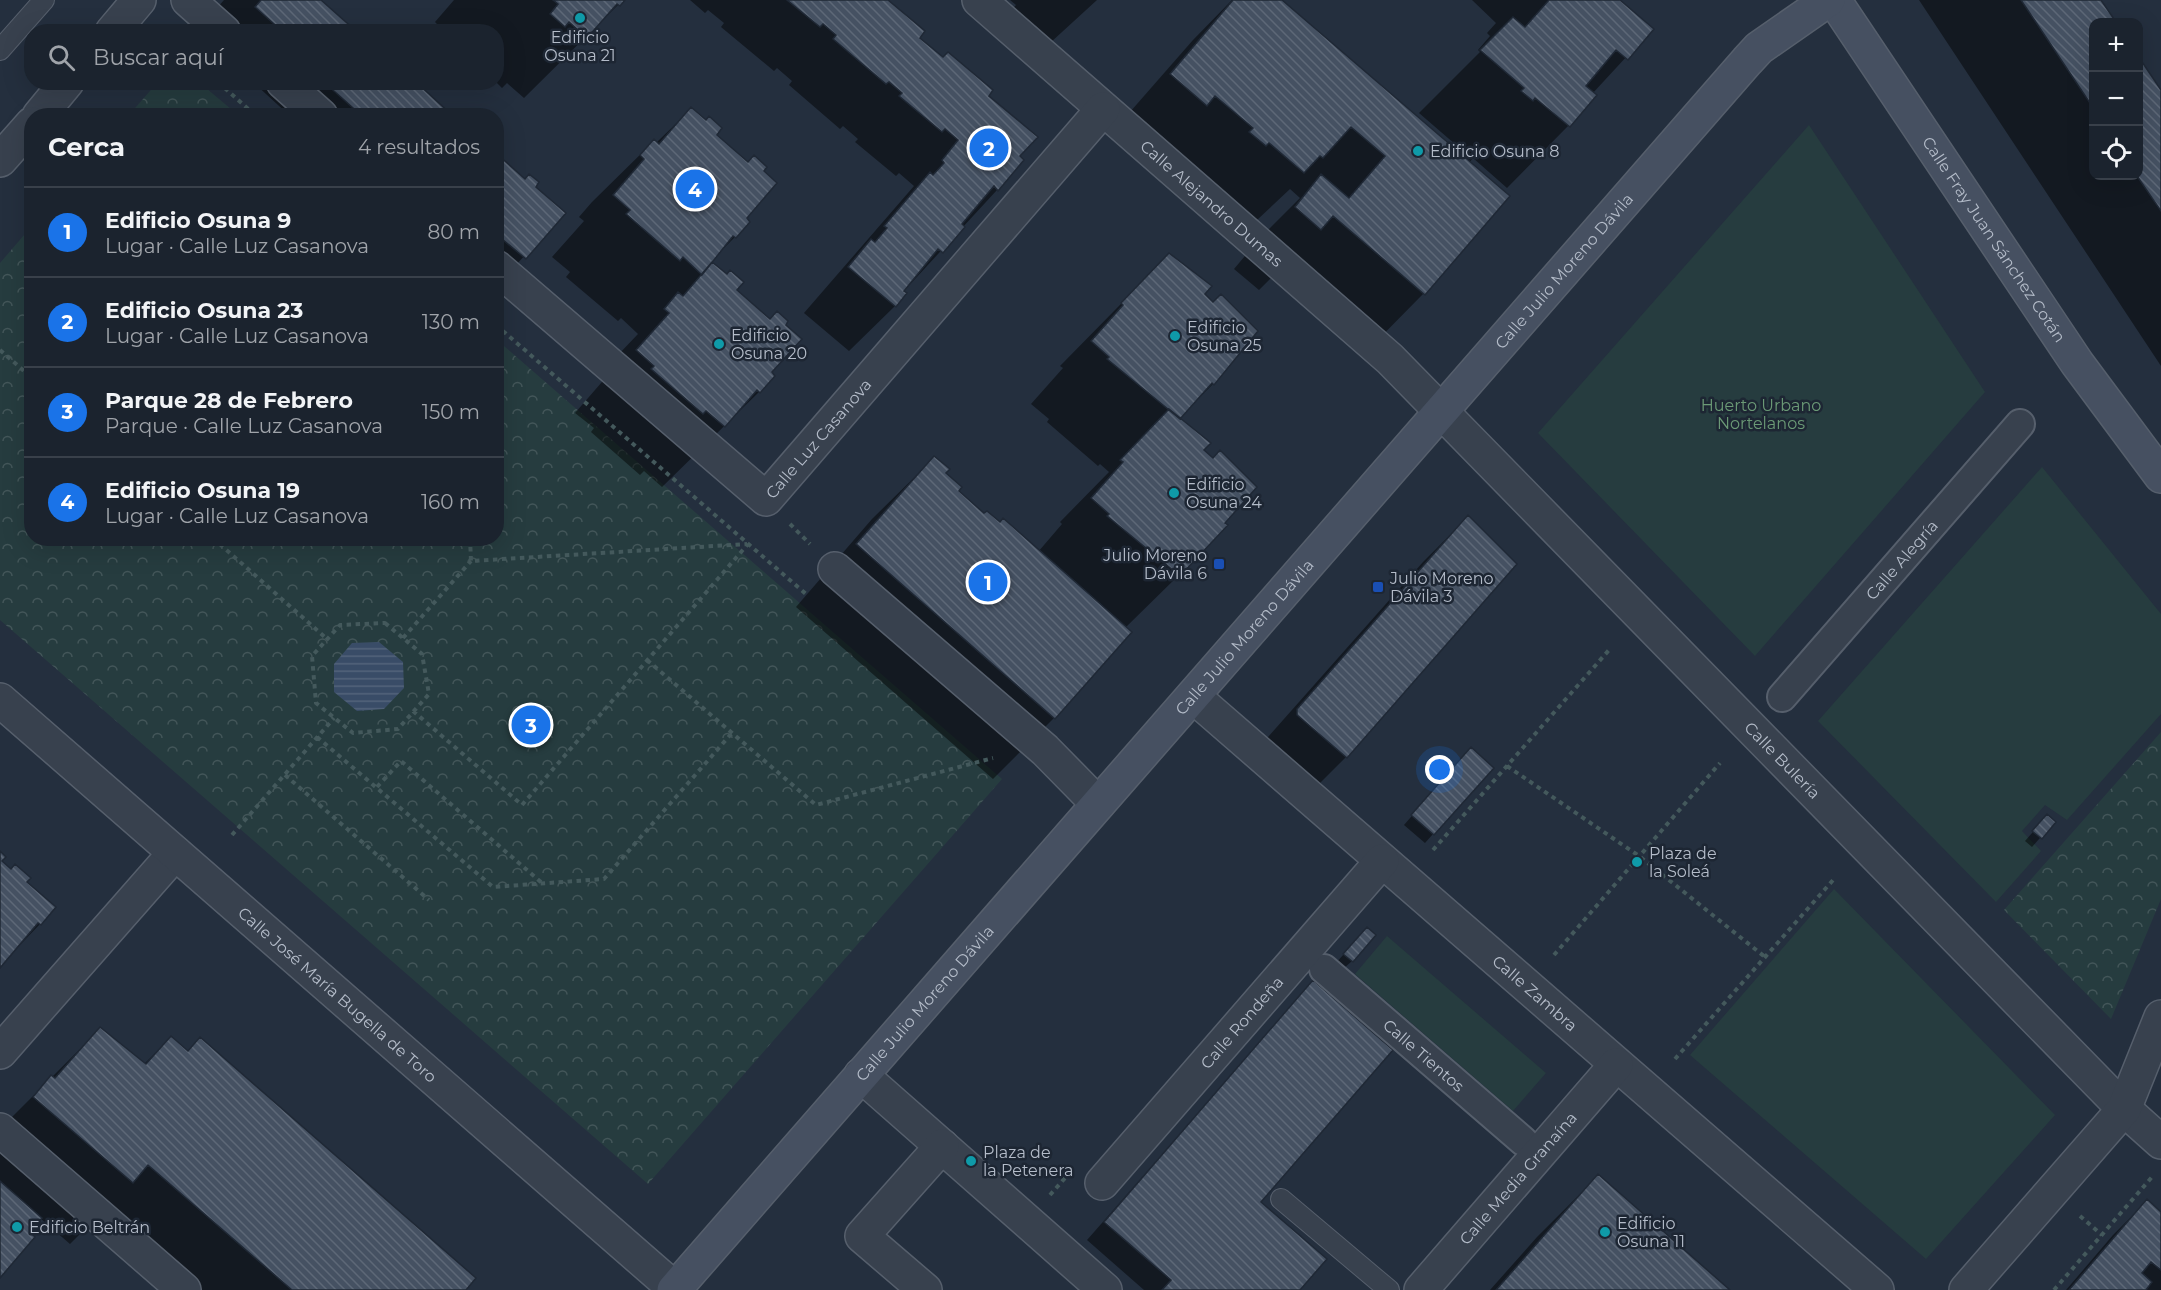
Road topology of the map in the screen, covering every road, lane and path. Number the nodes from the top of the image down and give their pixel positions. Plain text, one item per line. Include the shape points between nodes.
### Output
1 (44, 0) edge
2 (139, 0) edge
3 (188, 0) edge
4 (980, 0) edge
5 (1828, 0) edge
6 (1834, 0) edge
7 (119, 24) edge
8 (215, 24) edge
9 (0, 50) edge
10 (61, 90) edge
11 (227, 90) edge
12 (292, 90) edge
13 (46, 108) edge
14 (247, 108) edge
15 (312, 108) edge
16 (1103, 108) junction
17 (24, 133) edge
18 (0, 160) edge
19 (504, 274) edge
20 (504, 332) edge
21 (0, 350) edge
22 (24, 371) edge
23 (1442, 411) junction
24 (2020, 424) dead end
25 (2161, 476) edge
26 (748, 544) junction
27 (222, 546) edge
28 (470, 546) edge
29 (471, 561) junction
30 (835, 569) dead end
31 (809, 597) dead end
32 (327, 639) junction
33 (403, 639) junction
34 (1609, 650) dead end
35 (647, 660) junction
36 (1192, 696) junction
37 (1782, 697) dead end
38 (0, 700) edge
39 (413, 711) junction
40 (334, 718) junction
41 (732, 733) junction
42 (317, 737) junction
43 (984, 750) dead end
44 (993, 758) junction
45 (1720, 763) dead end
46 (1001, 765) dead end
47 (1507, 766) junction
48 (285, 775) junction
49 (377, 788) junction
50 (1098, 804) junction
51 (232, 835) dead end
52 (1433, 850) dead end
53 (176, 854) junction
54 (1639, 856) junction
55 (1382, 861) junction
56 (1834, 879) dead end
57 (543, 883) junction
58 (429, 900) dead end
59 (1554, 954) dead end
60 (1765, 957) junction
61 (1324, 969) dead end
62 (2161, 1017) edge
63 (0, 1052) edge
64 (1675, 1059) dead end
65 (1616, 1065) junction
66 (861, 1075) junction
67 (2124, 1109) junction
68 (0, 1130) edge
69 (1523, 1141) dead end
70 (942, 1146) junction
71 (2158, 1157) edge
72 (1102, 1183) joint
73 (1281, 1199) dead end
74 (2078, 1214) dead end
75 (1027, 1221) junction
76 (2102, 1235) junction
77 (675, 1289) edge
78 (184, 1290) edge
79 (925, 1290) edge
80 (1105, 1290) edge
81 (1389, 1290) edge
82 (1420, 1290) edge
83 (1877, 1290) edge
84 (1966, 1290) edge
85 (2054, 1290) edge

1 - 9 lane
2 - 7 street
3 - 8 street
4 - 16 street, Calle Alejandro Dumas
5 - 23 main road, Calle Julio Moreno Dávila via 1759,48
6 - 25 main road, Calle Fray Juan Sánchez Cotán via 2077,363
10 - 13 street
11 - 14 path
12 - 15 street
16 - 19 street, Calle Luz Casanova via 765,499
16 - 23 street, Calle Alejandro Dumas via 1382,351
17 - 18 street
20 - 26 path
21 - 22 path
23 - 36 main road, Calle Julio Moreno Dávila
23 - 67 street, Calle Bulería
24 - 37 street, Calle Alegría
26 - 29 path
26 - 31 path
26 - 35 path
27 - 32 path
28 - 29 path
29 - 33 path
30 - 50 street via 1045,750
32 - 33 path via 340,625 385,623
32 - 40 path via 312,656 316,703
33 - 39 path via 422,654 429,694
34 - 47 path
35 - 39 path via 522,805
35 - 41 path
36 - 50 main road, Calle Julio Moreno Dávila
36 - 55 street, Calle Zambra
38 - 53 street, Calle José María Bugella de Toro
39 - 40 path via 398,729 353,733
40 - 42 path
41 - 44 path via 816,805
41 - 57 path via 604,879
42 - 48 path
42 - 49 path
43 - 44 path
44 - 46 path
45 - 54 path
47 - 52 path
47 - 54 path
48 - 51 path
48 - 58 path
49 - 57 path via 493,887
49 - 57 path via 401,761
50 - 66 main road, Calle Julio Moreno Dávila
53 - 63 street
53 - 77 street, Calle José María Bugella de Toro
54 - 59 path
54 - 60 path
55 - 65 street, Calle Zambra
55 - 72 street, Calle Rondeña
56 - 60 path
60 - 64 path
61 - 69 street, Calle Tientos
62 - 67 street
65 - 82 street, Calle Media Granaína
65 - 83 street, Calle Zambra
66 - 70 street
66 - 77 main road, Calle Julio Moreno Dávila
67 - 71 street, Calle Bulería
67 - 84 street
68 - 78 street
70 - 75 street
70 - 79 street via 861,1236
71 - 76 path
72 - 75 path via 1090,1197 1067,1176
73 - 81 lane
74 - 76 path
75 - 80 street
76 - 85 path

